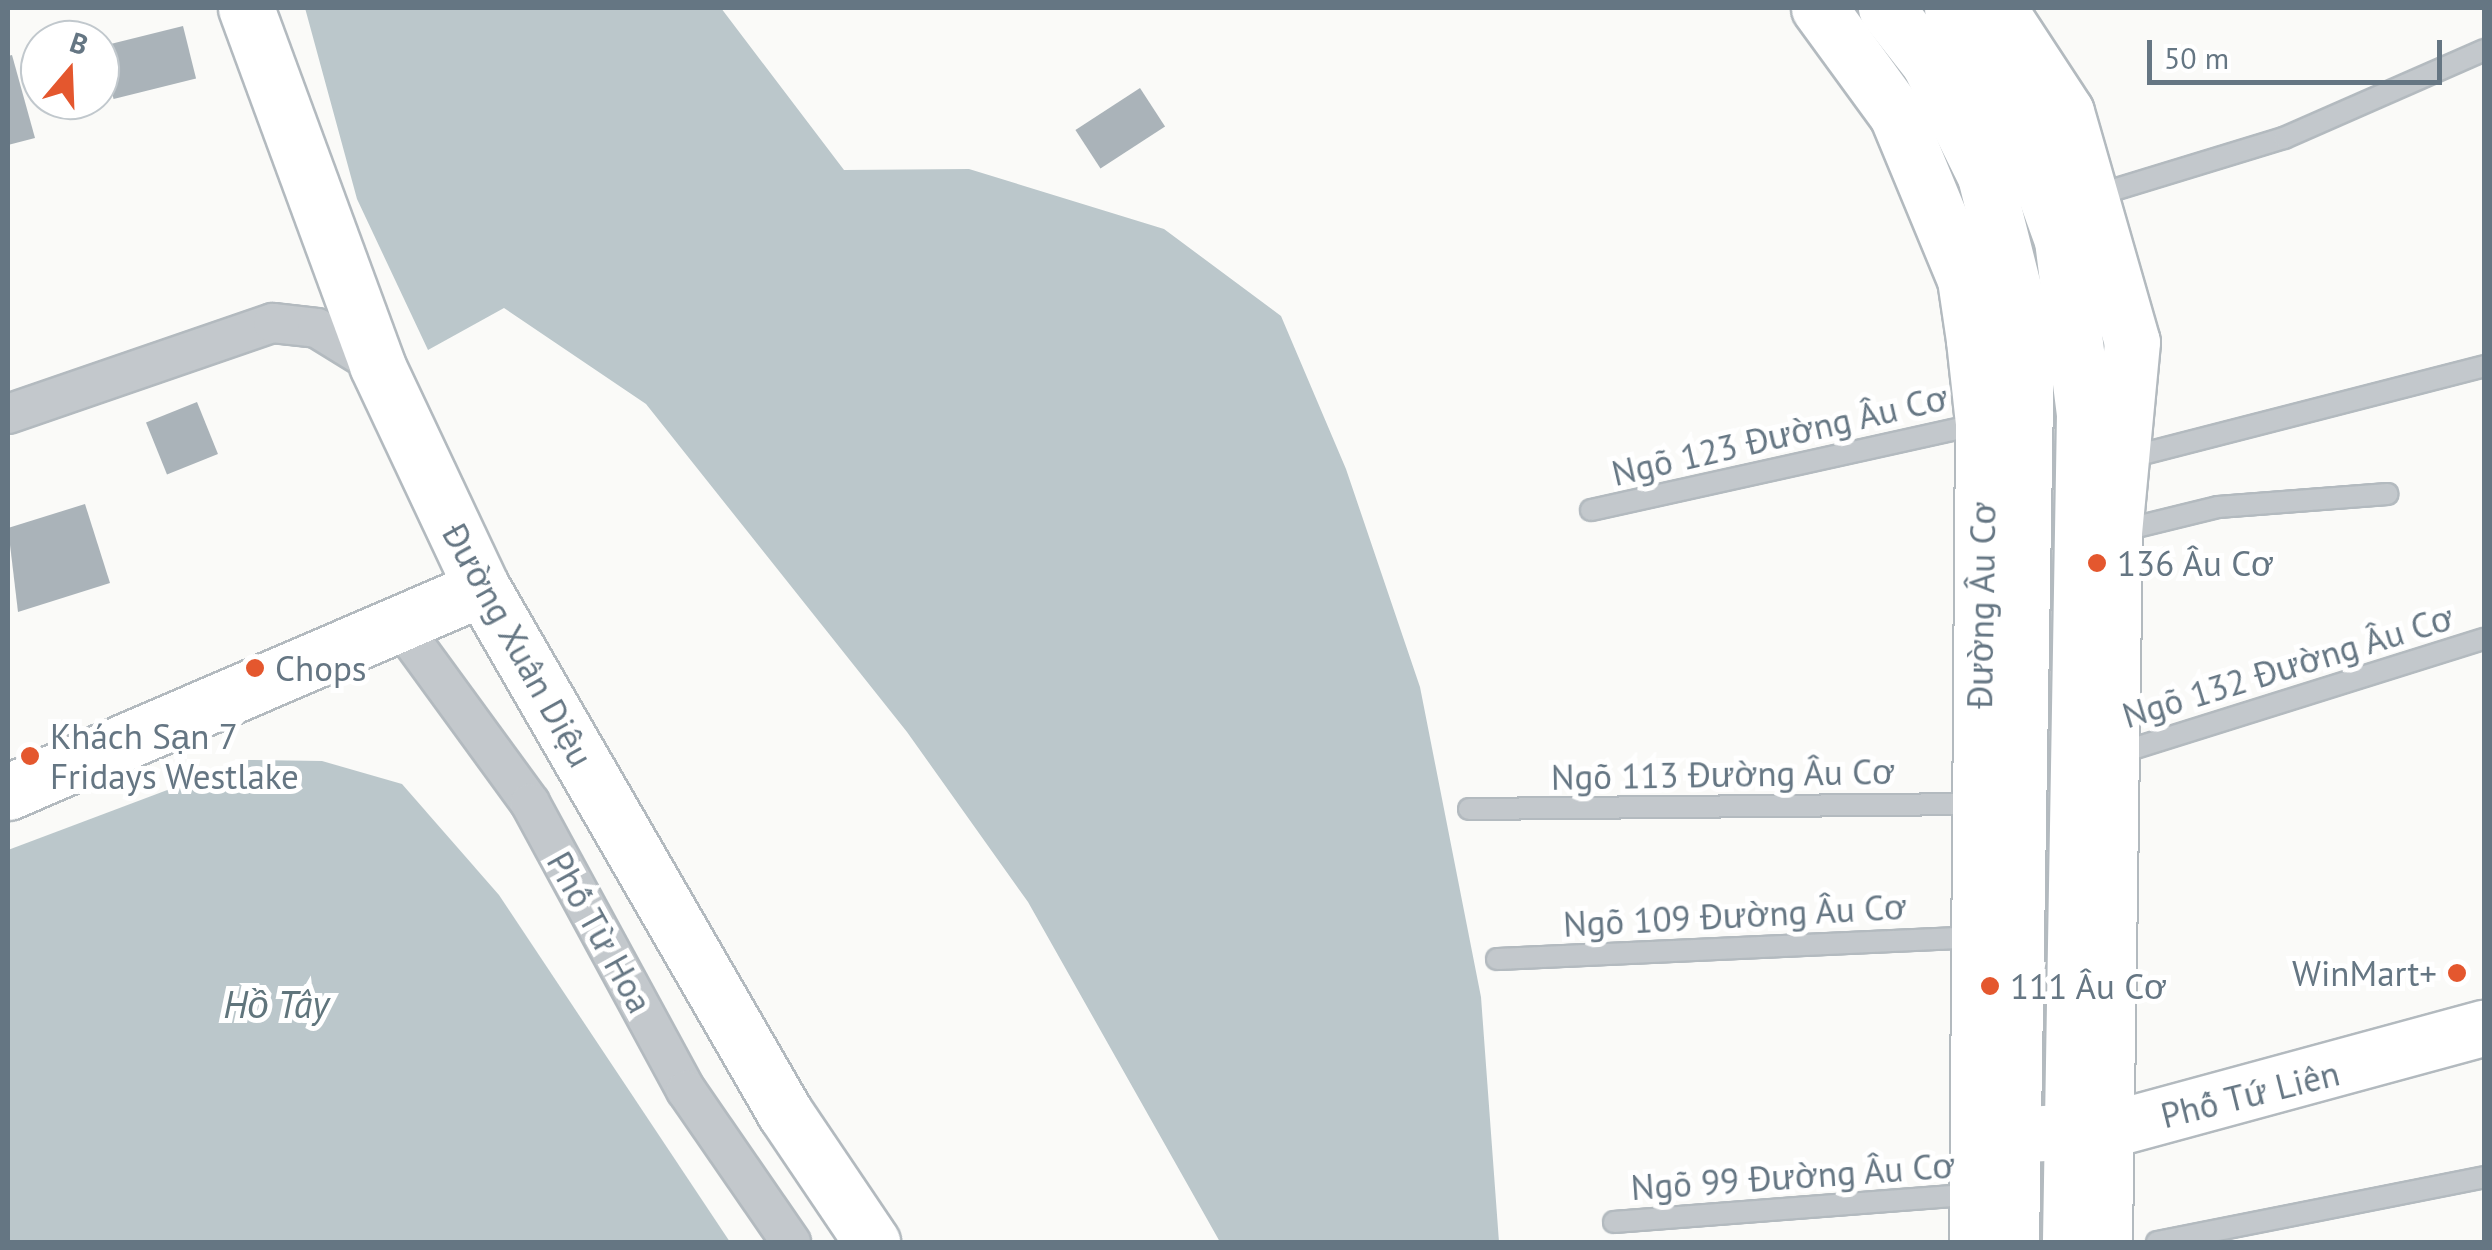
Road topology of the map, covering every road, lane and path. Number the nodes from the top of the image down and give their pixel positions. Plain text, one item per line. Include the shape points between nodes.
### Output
1 (246, 8) edge
2 (1819, 8) edge
3 (1886, 8) edge
4 (1952, 8) edge
5 (1998, 8) edge
6 (2484, 50) edge
7 (2092, 197) junction
8 (378, 365) junction
9 (2484, 366) edge
10 (2084, 413) junction
11 (8, 414) edge
12 (2003, 421) junction
13 (2121, 460) junction
14 (2388, 494) dead end
15 (1591, 510) dead end
16 (2114, 533) junction
17 (482, 588) junction
18 (401, 626) junction
19 (2484, 638) edge
20 (2112, 756) junction
21 (8, 792) edge
22 (1978, 804) junction
23 (1469, 809) dead end
24 (1977, 936) junction
25 (1497, 959) dead end
26 (2484, 1028) edge
27 (2092, 1131) junction
28 (2012, 1135) junction
29 (2484, 1178) edge
30 (1977, 1218) edge
31 (1614, 1222) dead end
32 (792, 1242) edge
33 (872, 1242) edge
34 (2011, 1242) edge
35 (2070, 1242) edge
36 (2104, 1242) edge
37 (2158, 1242) edge

1 - 8 street, Đường Xuân Diệu
2 - 12 street, Đường Âu Cơ via 1898,114 1965,278
3 - 12 street, Đường Âu Cơ via 1930,63 1985,176 2020,300
4 - 10 street via 2024,135 2062,240
5 - 7 street via 2066,112
6 - 7 lane via 2284,138
7 - 13 street via 2132,342
8 - 11 street via 317,328 273,323
8 - 17 street, Đường Xuân Diệu
9 - 13 lane
10 - 12 street
10 - 27 street
12 - 15 lane, Ngõ 123 Đường Âu Cơ
12 - 22 street, Đường Âu Cơ
12 - 28 street, Đường Âu Cơ
13 - 16 street
14 - 16 lane via 2218,507
16 - 20 street
17 - 18 street
17 - 33 street, Đường Xuân Diệu via 775,1096
18 - 21 street
18 - 32 street, Phố Từ Hoa via 530,803 686,1090
19 - 20 lane, Ngõ 132 Đường Âu Cơ
20 - 27 street via 2104,1076
22 - 23 lane, Ngõ 113 Đường Âu Cơ
22 - 24 street, Đường Âu Cơ
24 - 25 lane, Ngõ 109 Đường Âu Cơ
24 - 30 street, Đường Âu Cơ
26 - 27 street, Phố Tứ Liên
27 - 28 street, Phố Tứ Liên
27 - 35 street
27 - 36 street
28 - 34 street, Đường Âu Cơ
29 - 37 lane
30 - 31 lane, Ngõ 99 Đường Âu Cơ

